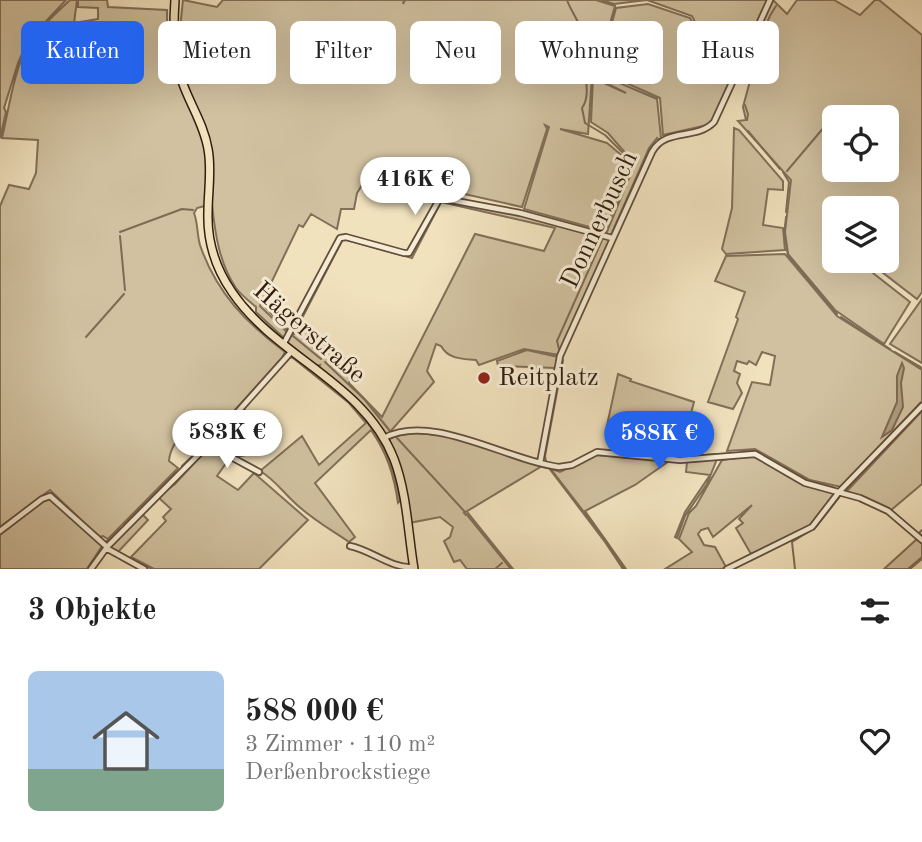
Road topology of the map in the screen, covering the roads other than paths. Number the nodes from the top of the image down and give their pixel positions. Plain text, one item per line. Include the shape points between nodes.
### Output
1 (175, 0) edge
2 (770, 0) edge
3 (612, 238) junction
4 (284, 344) junction
5 (292, 351) junction
6 (922, 406) edge
7 (195, 433) dead end
8 (384, 438) junction
9 (209, 444) junction
10 (540, 463) junction
11 (259, 472) dead end
12 (839, 492) junction
13 (0, 531) edge
14 (922, 540) edge
15 (350, 546) dead end
16 (106, 547) junction
17 (414, 568) edge
18 (91, 569) edge
19 (144, 569) edge
20 (727, 569) edge

1 - 4 main road, Hägerstraße via 177,62 208,150 208,223 214,254 239,301
2 - 3 street, Donnerbusch via 714,122 657,143
3 - 4 street via 441,198 409,253 340,238
3 - 10 street, Donnerbusch via 561,356
4 - 5 main road, Hägerstraße
5 - 8 main road, Hägerstraße via 354,400
5 - 9 street
6 - 12 street
7 - 9 street
8 - 10 street via 412,432 442,434
8 - 17 main road, Hägerstraße via 400,481
9 - 11 street
9 - 16 street
10 - 12 street via 567,466 599,452 683,460 753,453 805,483
12 - 14 street via 888,511
12 - 20 street via 808,530
13 - 16 street via 50,496
15 - 17 street via 400,568
16 - 18 street
16 - 19 street

